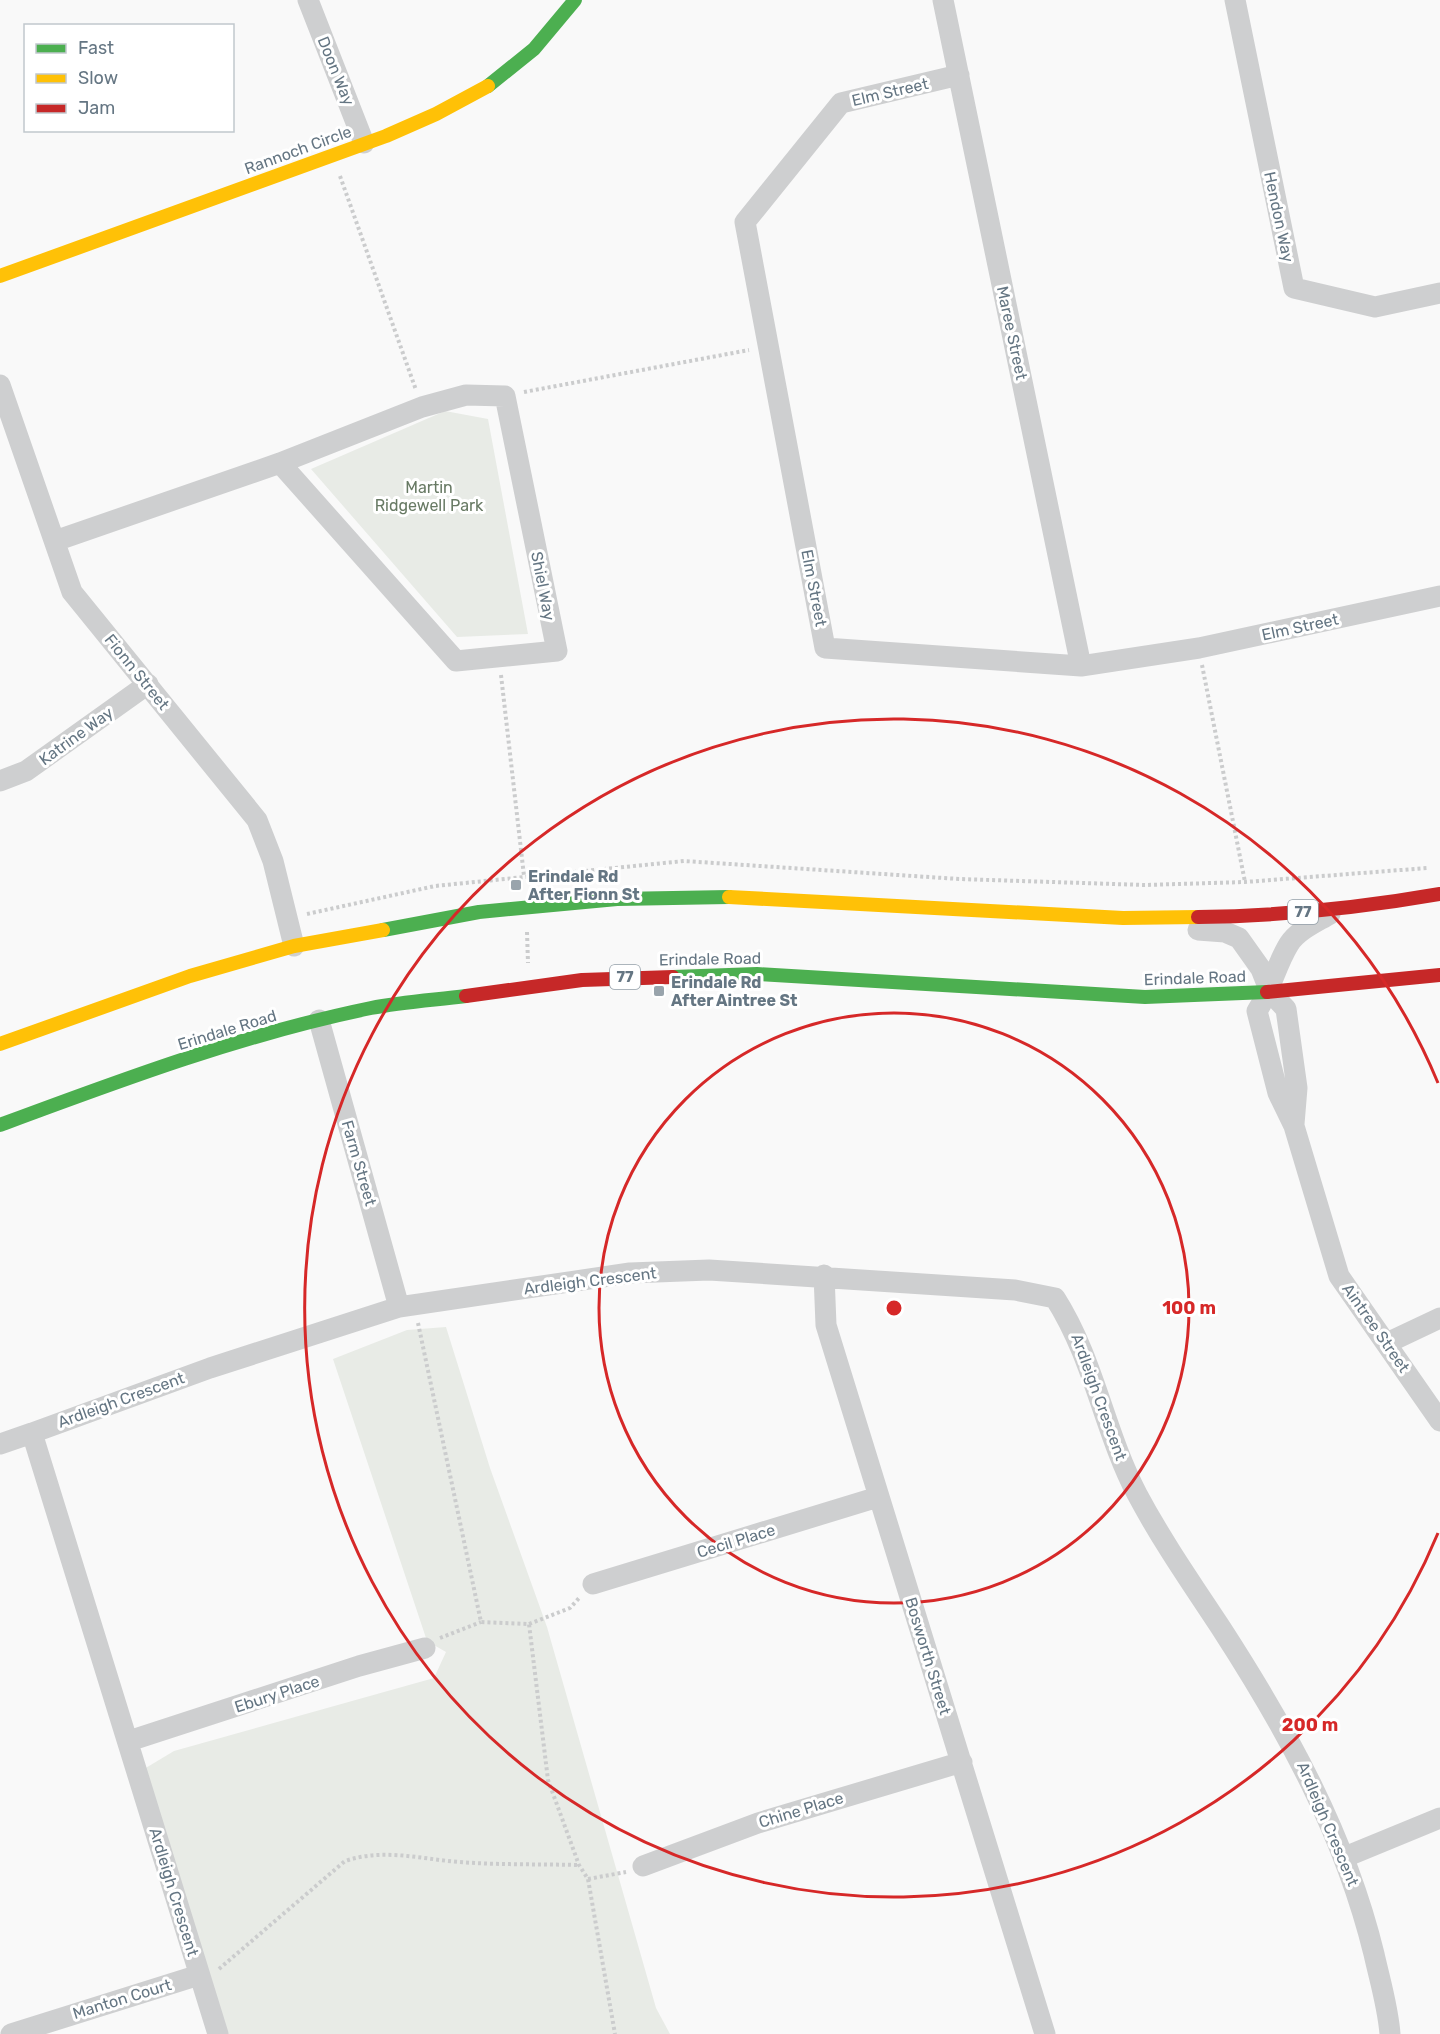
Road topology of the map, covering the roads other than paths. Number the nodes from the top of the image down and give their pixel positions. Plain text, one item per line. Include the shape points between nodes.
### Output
1 (308, 0) edge
2 (575, 0) edge
3 (944, 0) edge
4 (1234, 0) edge
5 (959, 75) junction
6 (364, 143) junction
7 (0, 276) edge
8 (1440, 293) edge
9 (0, 385) edge
10 (280, 463) junction
11 (55, 542) junction
12 (1440, 596) edge
13 (1081, 666) junction
14 (148, 684) junction
15 (0, 781) edge
16 (1440, 894) edge
17 (1339, 909) junction
18 (1164, 917) junction
19 (294, 946) junction
20 (1440, 975) edge
21 (1270, 992) junction
22 (319, 1020) junction
23 (0, 1044) edge
24 (0, 1125) edge
25 (824, 1275) junction
26 (406, 1306) junction
27 (1440, 1318) edge
28 (1388, 1343) junction
29 (1440, 1421) edge
30 (32, 1433) junction
31 (0, 1444) edge
32 (878, 1497) junction
33 (593, 1584) road end
34 (426, 1648) road end
35 (129, 1741) junction
36 (962, 1762) junction
37 (1440, 1818) edge
38 (1345, 1857) junction
39 (644, 1866) road end
40 (199, 1975) junction
41 (11, 2034) edge
42 (218, 2034) edge
43 (1045, 2034) edge
44 (1390, 2034) edge

1 - 6 street, Doon Way
2 - 6 main road, Rannoch Circle via 555,27 486,87 451,107
3 - 5 street, Maree Street
4 - 8 street, Hendon Way via 1294,288 1375,307
5 - 13 street, Maree Street
5 - 13 street, Elm Street via 840,103 745,222 825,648
6 - 7 main road, Rannoch Circle
9 - 11 street, Fionn Street
10 - 10 street, Shiel Way via 422,407 466,395 505,396 556,651 456,661
10 - 11 street
11 - 14 street, Fionn Street via 72,592
12 - 13 street, Elm Street via 1198,648
14 - 15 street, Katrine Way via 26,771
14 - 19 street, Fionn Street via 257,819 273,861
16 - 17 main road, 77
17 - 18 main road, 77 via 1255,916
17 - 21 street, Aintree Street via 1289,944
18 - 19 main road, 77 via 1114,918 747,897 648,897 457,915
18 - 21 street via 1193,930 1225,932 1239,938 1261,969
19 - 23 main road, 77 via 190,976
20 - 21 main road, Erindale Road / 77
21 - 22 main road, Erindale Road / 77 via 1145,997 757,974 621,977 373,1008
21 - 28 street, Aintree Street via 1257,1011 1278,1093 1294,1126 1339,1276
22 - 24 main road, Erindale Road / 77 via 133,1075
22 - 26 street, Farm Street
25 - 26 street, Ardleigh Crescent via 709,1270 630,1273
25 - 32 street, Bosworth Street via 826,1325
25 - 38 street, Ardleigh Crescent via 1015,1290 1054,1298 1074,1327 1137,1495 1298,1754
26 - 30 street, Ardleigh Crescent via 210,1368
27 - 28 street
28 - 29 street, Aintree Street
30 - 31 street
30 - 35 street, Ardleigh Crescent
32 - 33 street, Cecil Place
32 - 36 street, Bosworth Street
34 - 35 street, Ebury Place
35 - 40 street, Ardleigh Crescent
36 - 39 street, Chine Place via 758,1823
36 - 43 street, Bosworth Street
37 - 38 street
38 - 44 street, Ardleigh Crescent via 1362,1905
40 - 41 street, Manton Court
40 - 42 street, Ardleigh Crescent

